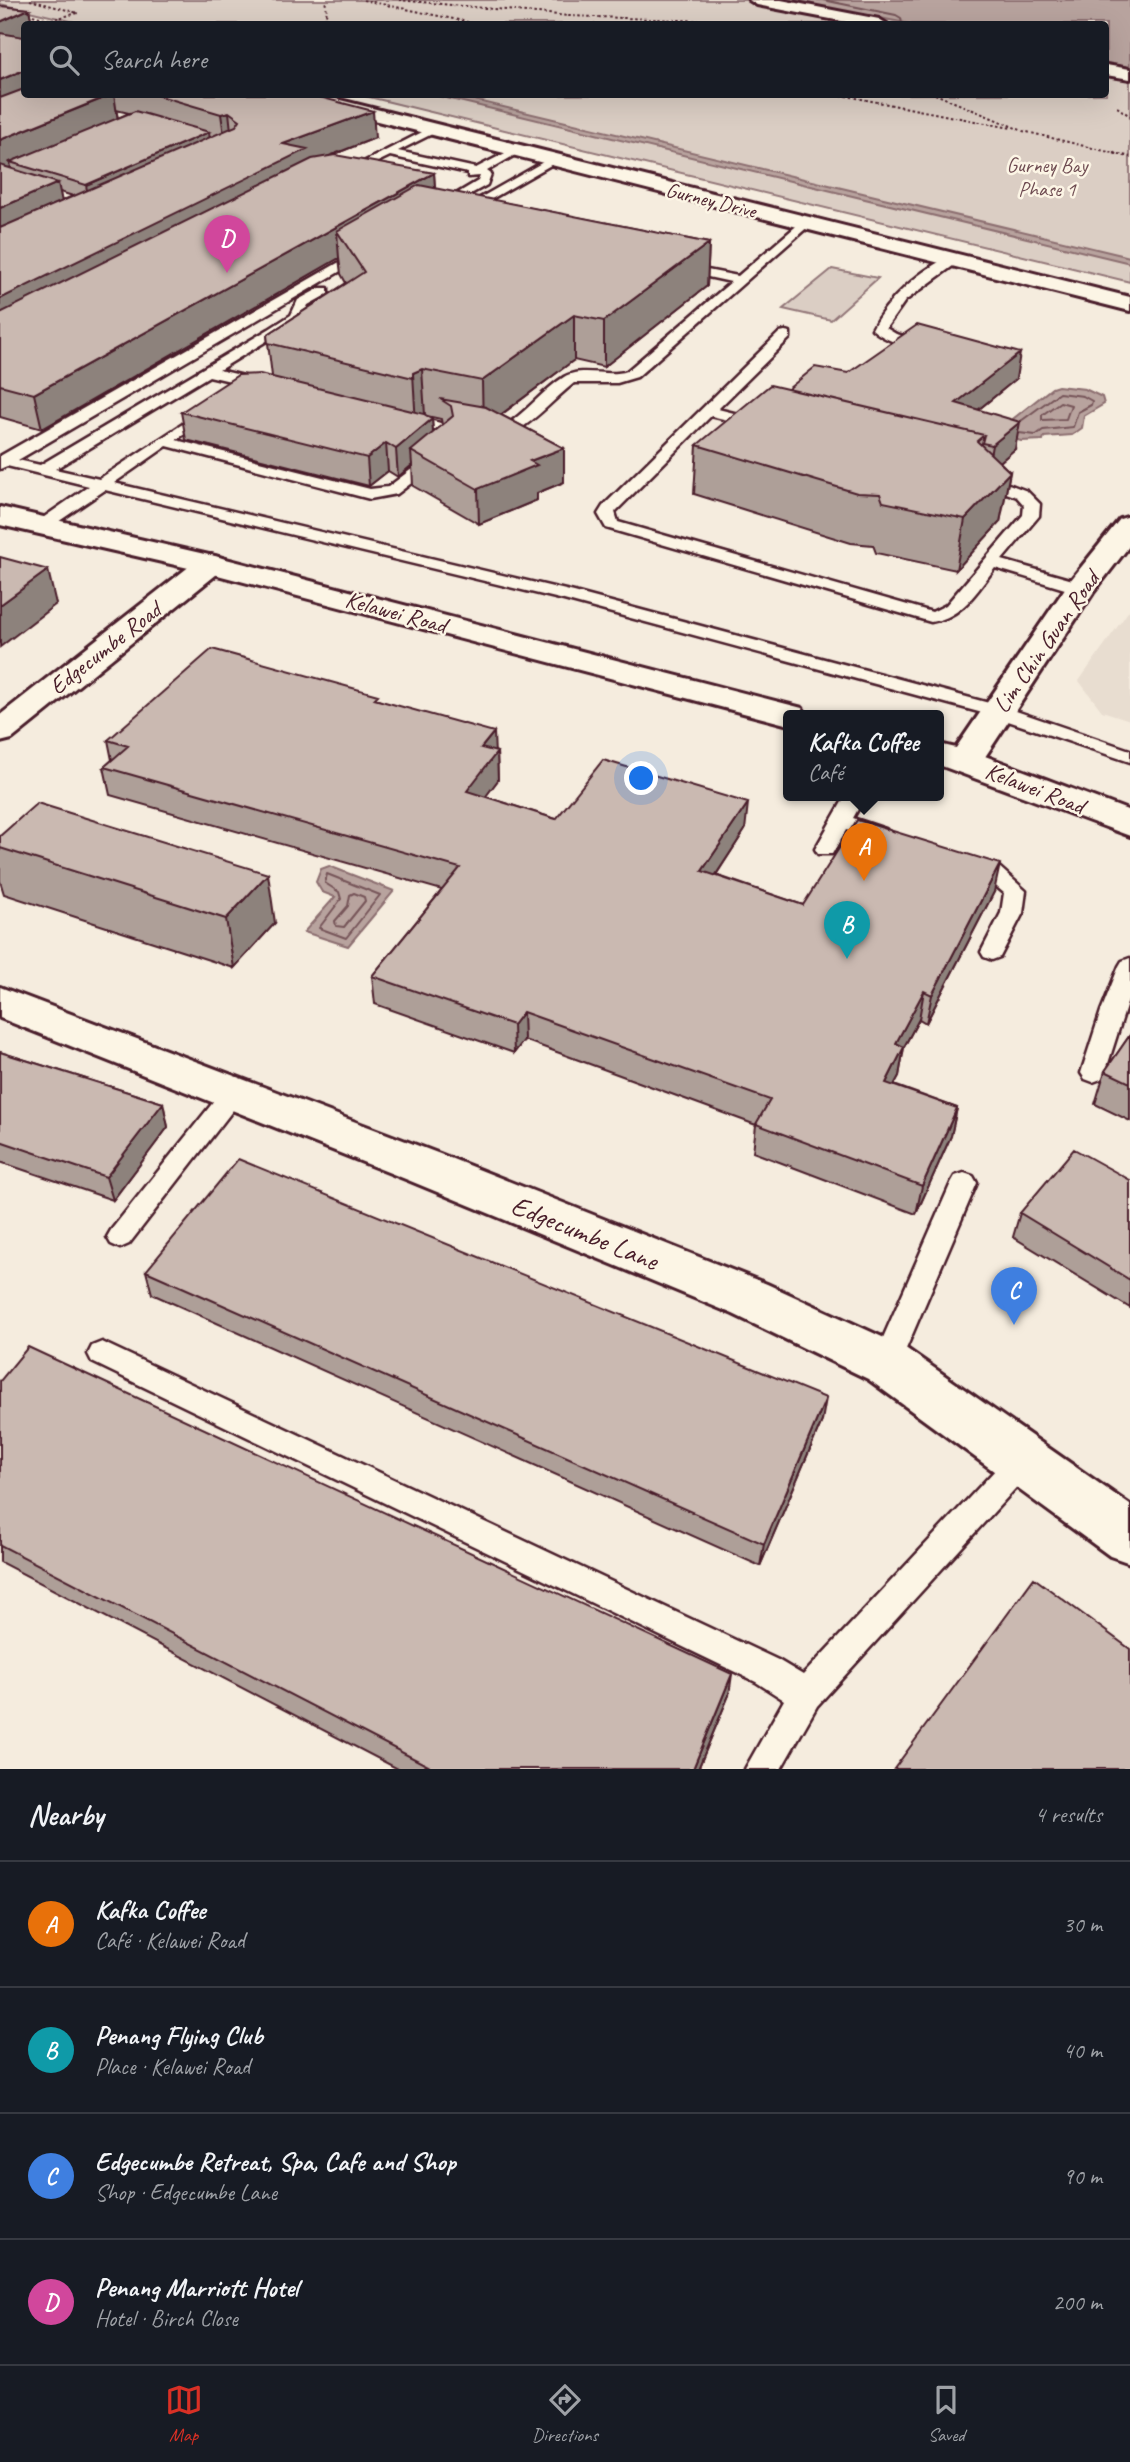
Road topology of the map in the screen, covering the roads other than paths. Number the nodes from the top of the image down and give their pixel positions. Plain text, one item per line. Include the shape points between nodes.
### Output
1 (757, 0) edge
2 (864, 21) edge
3 (1109, 71) edge
4 (1130, 75) edge
5 (308, 98) edge
6 (432, 130) junction
7 (517, 151) junction
8 (388, 152) junction
9 (552, 160) junction
10 (472, 175) junction
11 (364, 183) edge
12 (452, 217) edge
13 (423, 218) edge
14 (805, 224) junction
15 (375, 246) edge
16 (953, 260) junction
17 (372, 263) edge
18 (662, 263) edge
19 (741, 280) junction
20 (1130, 304) edge
21 (273, 332) junction
22 (785, 335) dead end
23 (293, 337) edge
24 (938, 348) edge
25 (209, 372) junction
26 (530, 393) edge
27 (234, 396) edge
28 (547, 397) junction
29 (216, 406) edge
30 (707, 411) junction
31 (773, 428) edge
32 (163, 441) junction
33 (2, 462) edge
34 (42, 470) junction
35 (972, 477) edge
36 (102, 484) junction
37 (0, 516) edge
38 (43, 525) junction
39 (1130, 525) edge
40 (991, 562) junction
41 (211, 564) junction
42 (1081, 588) junction
43 (997, 710) junction
44 (783, 713) edge
45 (6, 720) edge
46 (1130, 756) edge
47 (952, 757) edge
48 (853, 801) edge
49 (841, 821) junction
50 (1130, 824) edge
51 (903, 842) edge
52 (825, 849) dead end
53 (953, 859) edge
54 (992, 952) dead end
55 (1130, 966) edge
56 (0, 1002) edge
57 (1093, 1073) dead end
58 (235, 1091) junction
59 (964, 1183) dead end
60 (120, 1237) dead end
61 (102, 1354) dead end
62 (886, 1363) junction
63 (1023, 1460) junction
64 (1130, 1537) edge
65 (806, 1695) junction
66 (762, 1769) edge

1 - 2 main road
3 - 4 main road
5 - 6 main road, Gurney Drive
6 - 7 main road, Gurney Drive
6 - 8 lane
7 - 9 main road, Gurney Drive
7 - 10 lane
8 - 10 lane
8 - 11 lane via 337,178
9 - 12 lane
9 - 14 main road, Gurney Drive
10 - 13 lane via 486,174 483,183
14 - 16 main road, Gurney Drive
14 - 19 lane
15 - 33 lane
16 - 20 main road, Gurney Drive
16 - 24 lane via 897,304 879,329 891,337
17 - 21 lane via 303,303 296,317
18 - 19 lane
19 - 28 lane via 632,374 617,379 570,379
21 - 23 lane
21 - 25 lane
22 - 30 lane
25 - 27 lane via 269,391
25 - 34 lane
26 - 28 lane
28 - 32 lane via 510,429 494,435 393,421 445,446 399,487 382,494
29 - 32 lane
30 - 31 lane
30 - 40 lane via 609,509 606,514 612,525 931,617 952,609
32 - 36 lane
33 - 34 lane
34 - 36 lane
35 - 40 lane via 999,483 1032,504 1031,516
36 - 38 lane
36 - 43 lane via 568,596
37 - 38 main road, Kelawei Road
38 - 41 main road, Kelawei Road
39 - 42 main road, Lim Chin Guan Road
40 - 42 lane
41 - 44 main road, Kelawei Road
41 - 45 main road, Edgecumbe Road
42 - 43 main road, Lim Chin Guan Road
43 - 46 lane
43 - 47 main road, Lim Chin Guan Road
47 - 50 main road, Kelawei Road
48 - 49 lane
49 - 51 lane
49 - 52 lane
53 - 54 lane via 990,871 1015,891 1012,913
55 - 57 lane
56 - 58 main road, Edgecumbe Lane
58 - 60 lane
58 - 62 main road, Edgecumbe Lane via 750,1299
59 - 62 lane
61 - 65 lane via 767,1671
62 - 63 main road, Edgecumbe Lane
63 - 64 main road, Edgecumbe Lane
63 - 65 lane
65 - 66 lane

